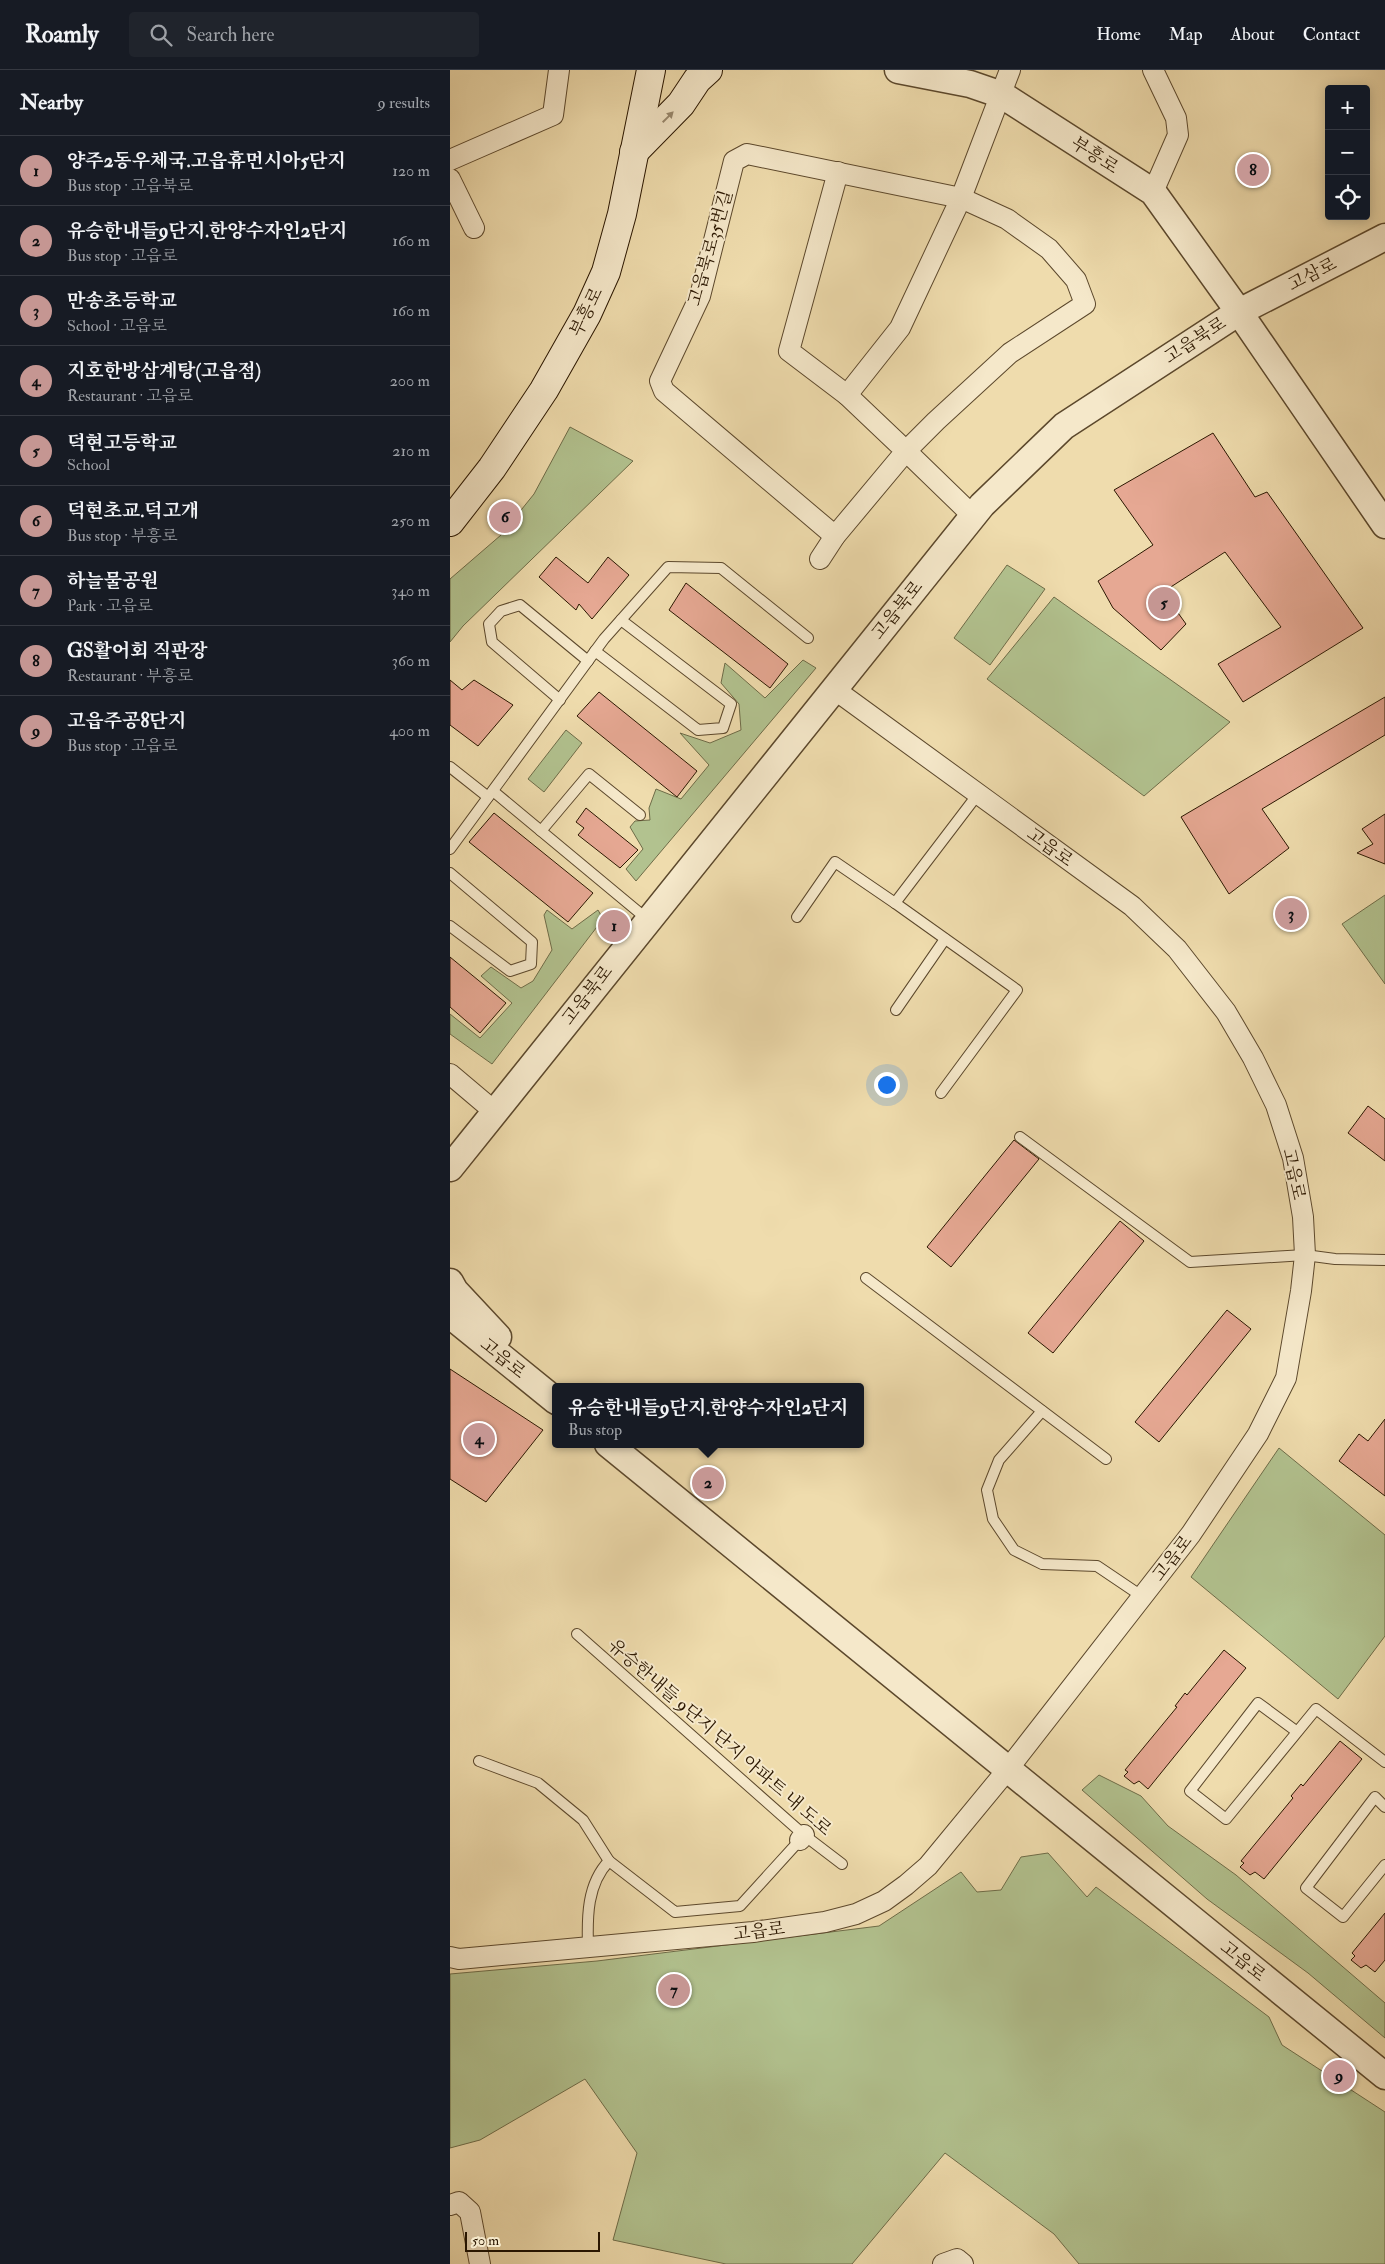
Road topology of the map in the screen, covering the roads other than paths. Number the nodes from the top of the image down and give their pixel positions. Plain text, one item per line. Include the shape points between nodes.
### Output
1 (559, 70) edge
2 (652, 70) edge
3 (708, 70) edge
4 (898, 70) edge
5 (1010, 70) edge
6 (1153, 70) edge
7 (1002, 95) junction
8 (634, 152) junction
9 (450, 160) edge
10 (838, 172) junction
11 (450, 179) edge
12 (1153, 192) junction
13 (961, 198) junction
14 (474, 228) dead end
15 (1385, 237) edge
16 (1239, 312) junction
17 (846, 395) junction
18 (906, 451) junction
19 (973, 516) junction
20 (450, 522) edge
21 (1385, 525) edge
22 (835, 536) junction
23 (820, 559) dead end
24 (621, 620) junction
25 (808, 638) dead end
26 (595, 651) junction
27 (588, 661) junction
28 (834, 689) junction
29 (560, 700) junction
30 (450, 767) edge
31 (490, 794) junction
32 (978, 794) junction
33 (640, 815) dead end
34 (541, 831) junction
35 (453, 837) edge
36 (450, 850) edge
37 (450, 873) edge
38 (895, 903) junction
39 (797, 917) dead end
40 (647, 919) junction
41 (450, 926) edge
42 (945, 939) junction
43 (896, 1010) dead end
44 (450, 1074) edge
45 (941, 1093) dead end
46 (495, 1112) junction
47 (1020, 1138) dead end
48 (450, 1165) edge
49 (1305, 1255) junction
50 (1385, 1260) edge
51 (866, 1278) dead end
52 (450, 1282) edge
53 (453, 1321) edge
54 (504, 1360) junction
55 (552, 1398) edge
56 (1042, 1411) junction
57 (613, 1448) edge
58 (1106, 1459) dead end
59 (1143, 1597) junction
60 (577, 1634) dead end
61 (1296, 1731) junction
62 (479, 1761) dead end
63 (1385, 1762) edge
64 (1008, 1769) junction
65 (1385, 1806) edge
66 (802, 1838) junction
67 (610, 1862) junction
68 (842, 1864) dead end
69 (1385, 1865) edge
70 (588, 1947) junction
71 (450, 1957) edge
72 (1385, 2076) edge
73 (450, 2205) edge
74 (480, 2264) edge
75 (943, 2264) edge
76 (963, 2264) edge

1 - 9 street via 553,115
2 - 8 main road, 부흥로
8 -> 3 main road via 681,104
4 - 7 street, 부흥로 via 970,84
5 - 7 street
6 - 12 street via 1176,118 1178,135
7 - 12 street, 부흥로
7 - 13 street
8 - 20 main road, 부흥로 via 608,264 587,314 540,397 492,468
10 - 13 street, 고읍북로35번길
10 - 17 street via 789,351
10 - 22 street, 고읍북로35번길 via 747,154 734,162 700,296 660,381 664,391
11 - 14 street
12 - 16 street, 부흥로
13 - 17 street via 900,328
13 - 18 street, 고읍북로35번길 via 1007,219 1049,249 1076,280 1085,304 1010,353
15 - 16 street, 고삼로
16 - 19 street, 고읍북로 via 1064,426
16 - 21 street, 고읍북로
17 - 18 street
18 - 19 street
18 - 22 street, 고읍북로35번길
19 - 28 street, 고읍북로
22 - 23 street, 고읍북로35번길
24 - 25 lane via 668,567 721,568
24 - 26 lane
24 - 26 lane via 731,704 723,728 698,730
26 - 27 lane
27 - 29 lane
27 - 29 lane via 520,605 501,611 489,624 492,642
28 - 32 street, 고읍로
28 - 40 street, 고읍북로
29 - 31 lane
30 - 31 lane
31 - 34 lane
31 - 35 lane
32 - 38 lane
32 - 49 street, 고읍로 via 1132,906 1177,949 1226,1012 1276,1105 1293,1158 1303,1217
33 - 34 lane via 589,774
34 - 40 lane
35 - 36 lane
37 - 41 lane via 532,942 531,964 510,971
38 - 39 lane via 835,862
38 - 42 lane
40 - 46 street, 고읍북로
42 - 43 lane
42 - 45 lane via 1017,990
44 - 46 street
46 - 48 street, 고읍북로
47 - 49 lane via 1190,1262
49 - 50 lane via 1335,1260
49 - 59 street, 고읍로 via 1296,1330 1286,1378 1258,1434 1191,1534
51 - 56 lane
52 - 54 street via 500,1339
53 - 54 street, 고읍로
54 - 55 street, 고읍로
56 - 58 lane
56 - 59 lane via 999,1460 987,1490 993,1519 1014,1550 1042,1564 1097,1566
57 - 64 street, 고읍로
59 - 64 street, 고읍로
60 - 66 lane, 유승한내들 9단지 단지 아파트 내 도로
61 - 61 lane via 1226,1819 1190,1791 1258,1703
61 - 63 lane via 1316,1709
62 - 67 lane, 유승한내들 9단지 단지 아파트 내 도로 via 538,1783 583,1820
64 - 70 street, 고읍로 via 928,1866 884,1901 856,1914 825,1922 753,1932
64 - 72 street, 고읍로
65 - 69 lane via 1375,1797 1306,1888 1343,1917
66 - 67 lane, 유승한내들 9단지 단지 아파트 내 도로 via 740,1906 675,1912
66 - 68 lane, 유승한내들 9단지 단지 아파트 내 도로
67 - 70 lane via 601,1870 587,1909
70 - 71 street, 고읍로 via 459,1959
73 - 74 street via 459,2202 470,2212
75 - 76 street via 957,2259

